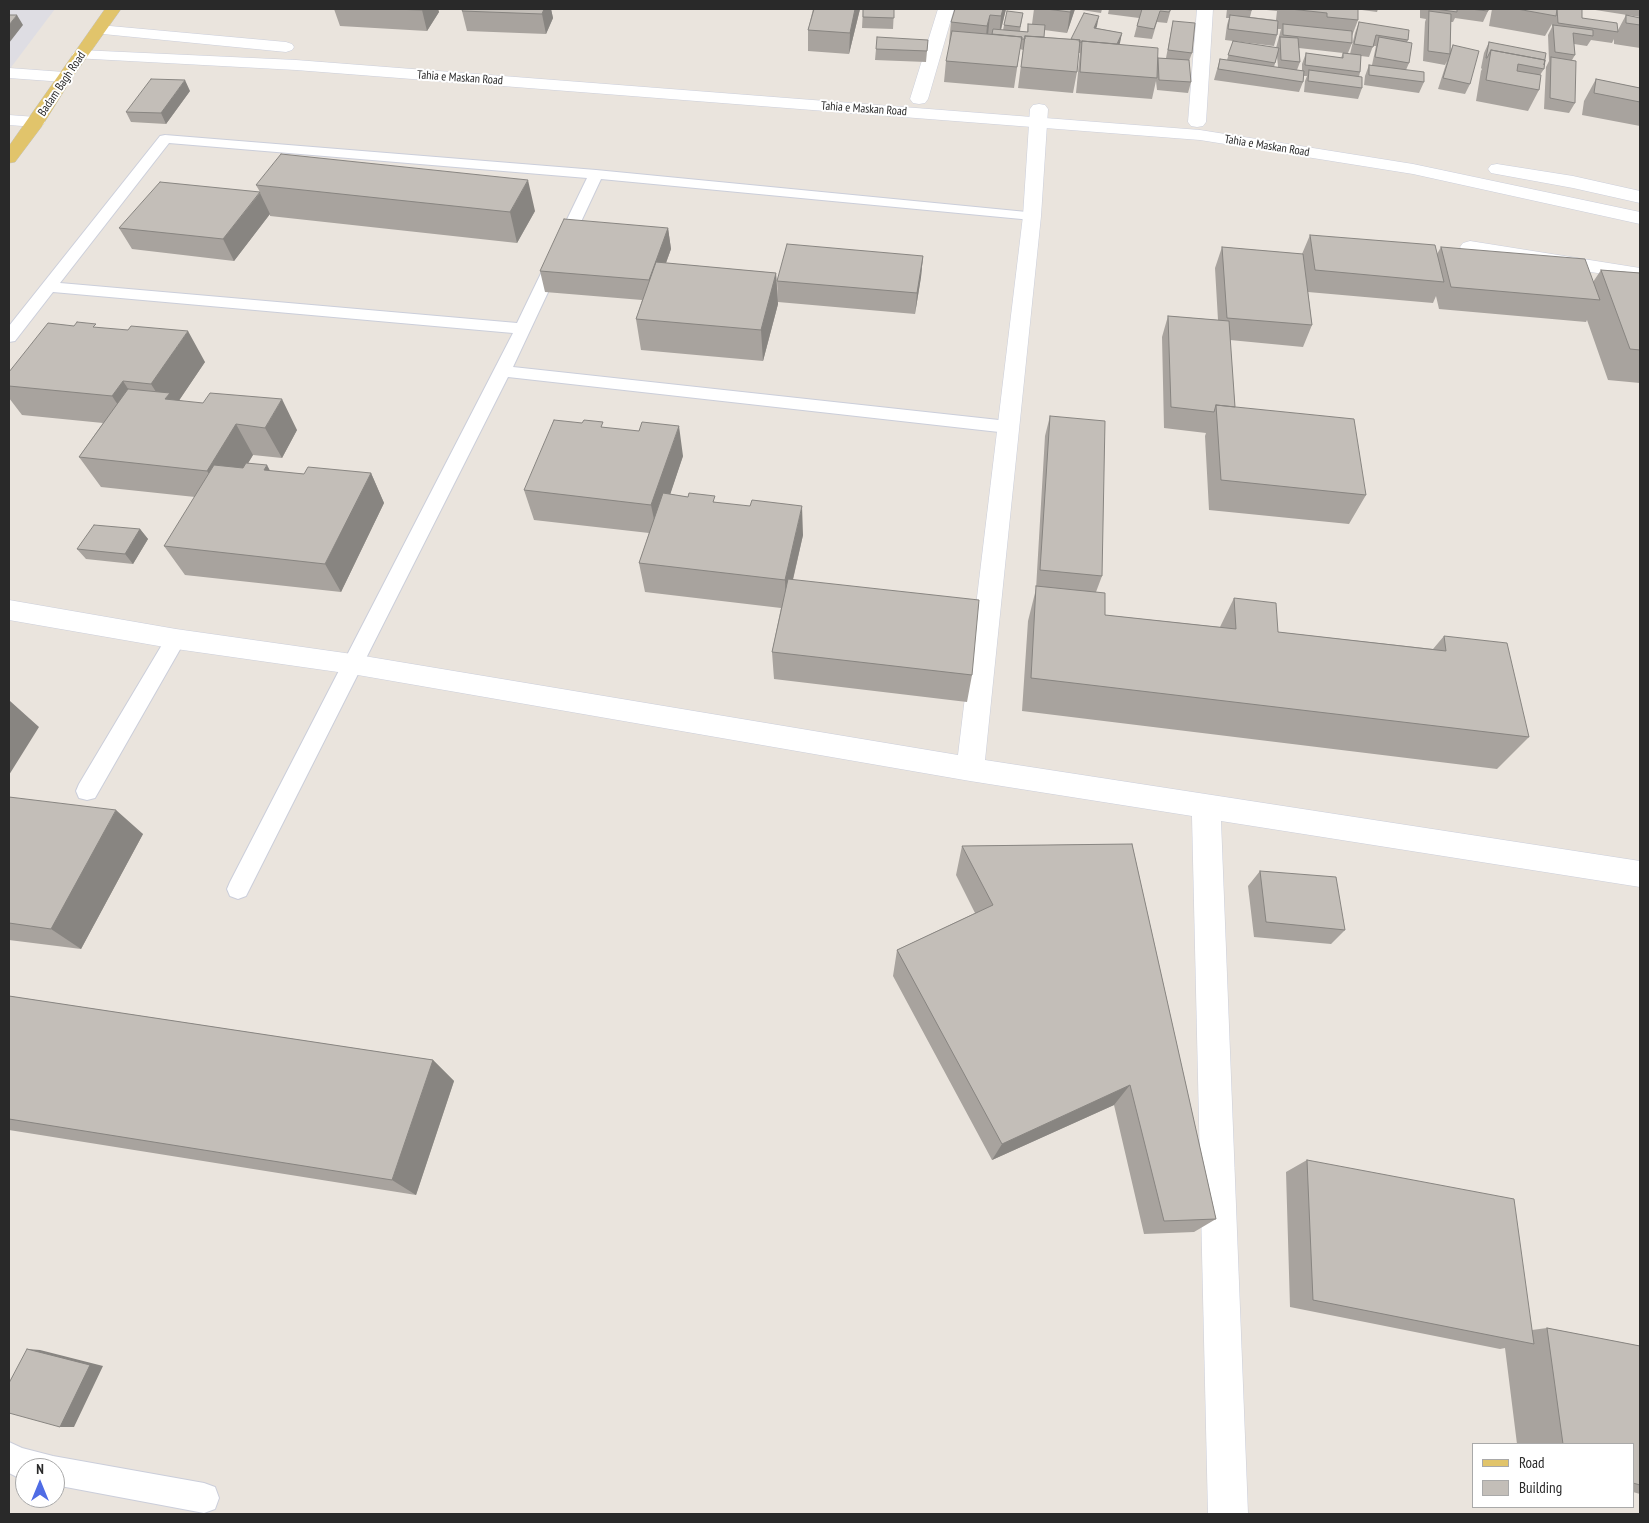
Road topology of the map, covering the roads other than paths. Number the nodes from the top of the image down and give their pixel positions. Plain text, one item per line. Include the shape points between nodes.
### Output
1 (114, 9) edge
2 (946, 9) edge
3 (1205, 9) edge
4 (99, 30) junction
5 (298, 48) dead end
6 (328, 51) dead end
7 (80, 55) junction
8 (9, 73) edge
9 (64, 77) junction
10 (918, 99) junction
11 (1039, 116) junction
12 (9, 120) edge
13 (36, 122) junction
14 (1197, 122) junction
15 (9, 158) edge
16 (596, 174) junction
17 (1640, 197) edge
18 (1032, 216) junction
19 (1640, 218) edge
20 (1470, 247) edge
21 (1640, 274) edge
22 (48, 287) junction
23 (523, 329) junction
24 (9, 336) edge
25 (503, 371) junction
26 (1008, 427) junction
27 (9, 610) edge
28 (176, 639) junction
29 (352, 664) junction
30 (970, 769) junction
31 (87, 791) dead end
32 (1206, 806) junction
33 (1640, 874) edge
34 (238, 889) dead end
35 (65, 1472) edge
36 (204, 1498) dead end
37 (1228, 1514) edge

1 - 4 main road, Badam Bagh Road
2 - 10 main road
3 - 14 main road
4 - 5 main road
4 - 7 main road, Badam Bagh Road
6 - 10 main road, Tahia e Maskan Road via 506,68
7 - 9 main road, Badam Bagh Road
7 - 11 main road, Tahia e Maskan Road via 296,65
8 - 9 main road
9 - 13 main road, Badam Bagh Road
10 - 11 main road, Tahia e Maskan Road
11 - 14 main road, Tahia e Maskan Road
11 - 18 main road
11 - 19 main road, Tahia e Maskan Road via 1200,135 1413,169
12 - 13 main road
13 - 15 main road, Badam Bagh Road
14 - 17 main road, Tahia e Maskan Road via 1325,139 1573,182
16 - 18 lane
16 - 22 lane via 165,139
16 - 23 lane
18 - 26 main road
20 - 21 main road
22 - 23 lane
22 - 24 lane
23 - 25 lane
25 - 26 lane
25 - 29 lane
26 - 30 main road
27 - 28 main road
28 - 29 main road
28 - 31 lane
29 - 30 main road
29 - 34 lane
30 - 32 main road
32 - 33 main road
32 - 37 main road
35 - 36 lane

